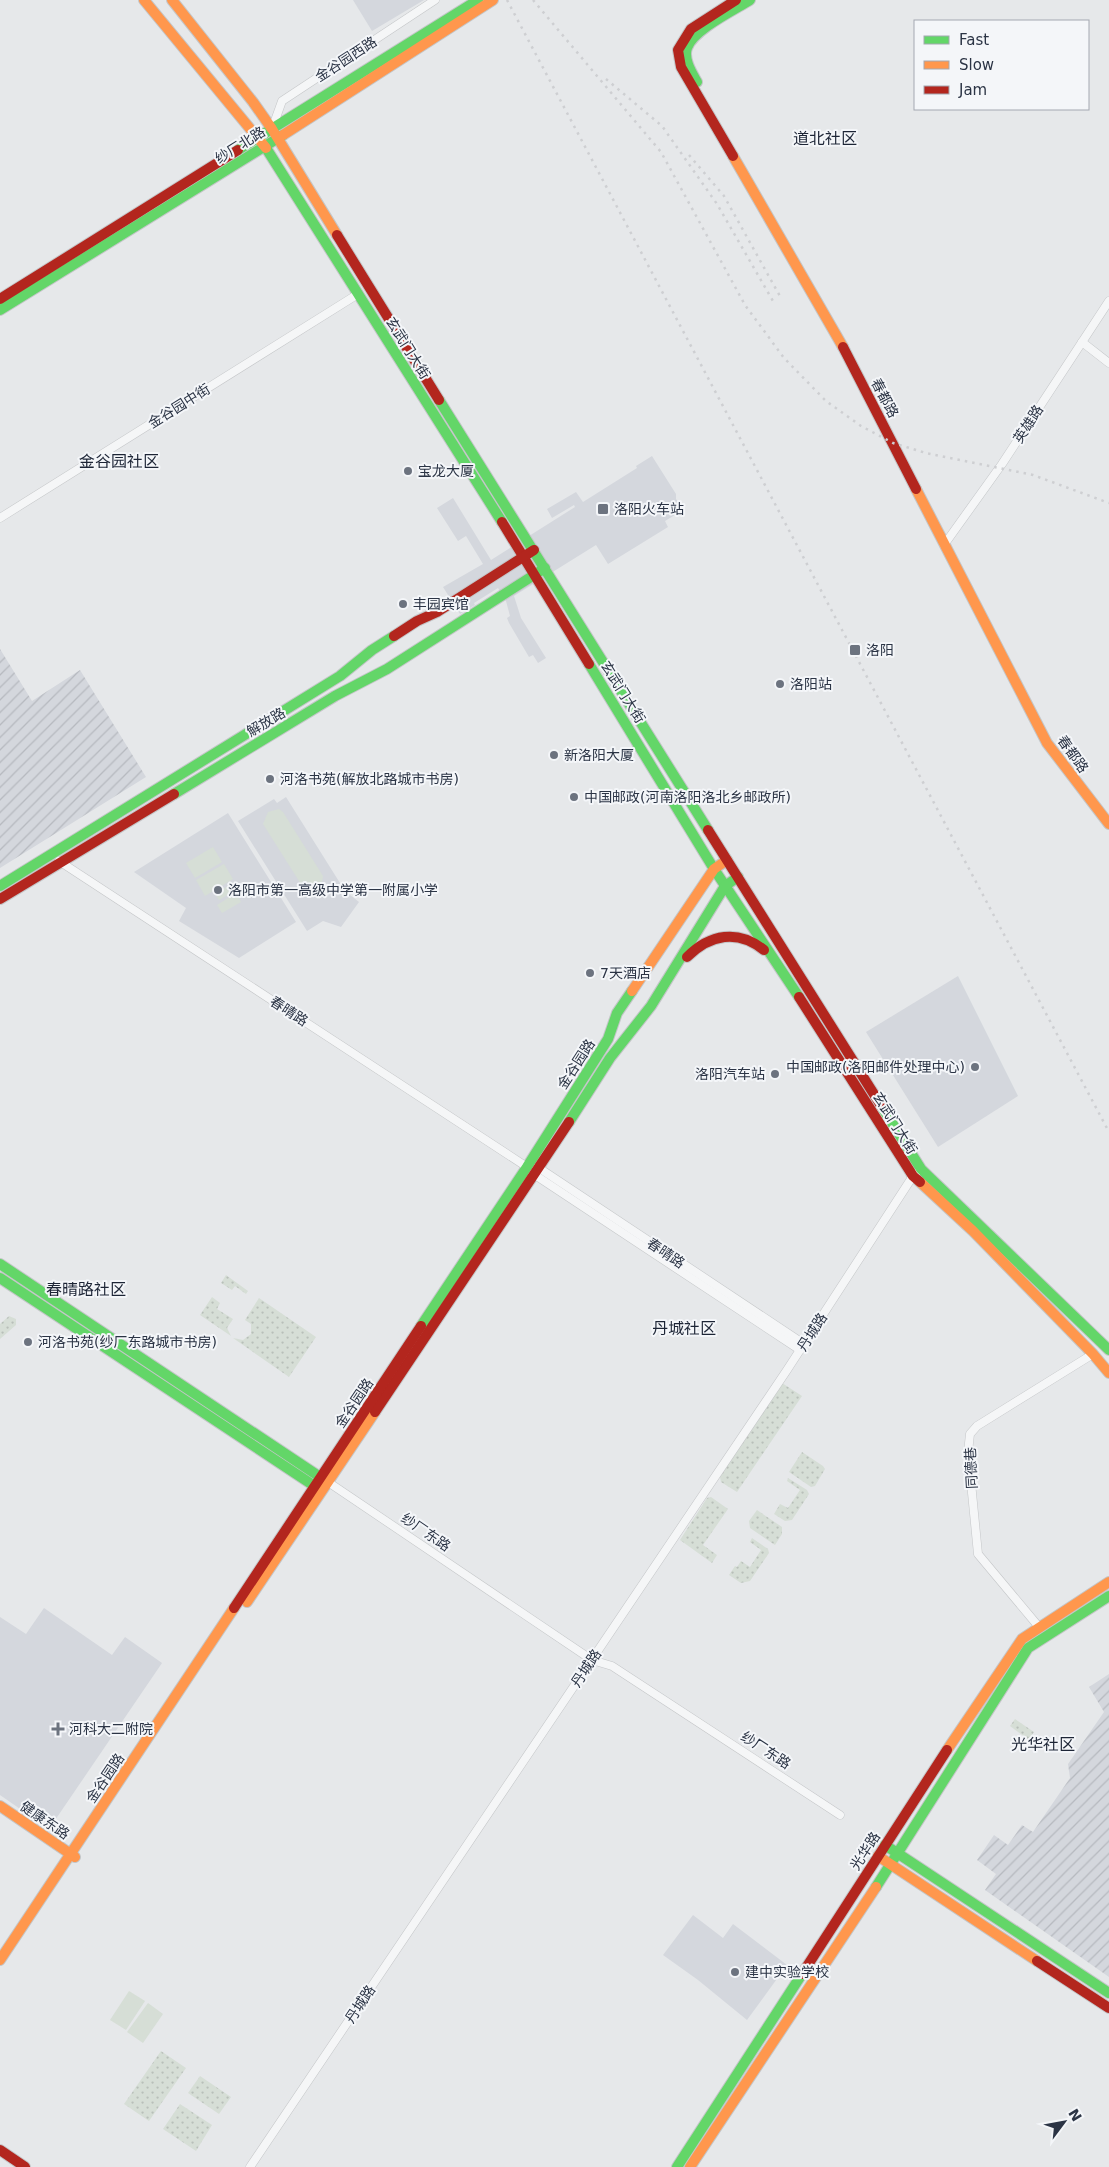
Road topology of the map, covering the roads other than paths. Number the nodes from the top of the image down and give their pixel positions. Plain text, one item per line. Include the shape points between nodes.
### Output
1 (144, 0) edge
2 (172, 0) edge
3 (436, 0) edge
4 (478, 0) edge
5 (493, 0) edge
6 (736, 0) edge
7 (750, 0) edge
8 (274, 134) junction
9 (261, 142) junction
10 (358, 294) junction
11 (0, 299) edge
12 (1109, 301) edge
13 (0, 310) edge
14 (1082, 342) junction
15 (1109, 363) edge
16 (0, 518) edge
17 (946, 543) junction
18 (534, 550) junction
19 (523, 556) junction
20 (545, 568) junction
21 (534, 575) junction
22 (1109, 816) edge
23 (1109, 824) edge
24 (53, 853) junction
25 (727, 860) junction
26 (60, 862) junction
27 (714, 870) junction
28 (738, 877) junction
29 (0, 886) edge
30 (726, 886) junction
31 (0, 899) edge
32 (777, 963) junction
33 (665, 985) junction
34 (527, 1167) junction
35 (921, 1169) junction
36 (537, 1172) junction
37 (912, 1176) junction
38 (0, 1264) edge
39 (0, 1278) edge
40 (802, 1347) junction
41 (1109, 1350) edge
42 (1093, 1354) junction
43 (1109, 1373) edge
44 (324, 1479) junction
45 (318, 1489) junction
46 (1109, 1582) edge
47 (1109, 1596) edge
48 (1040, 1627) junction
49 (592, 1660) junction
50 (0, 1806) edge
51 (840, 1815) dead end
52 (885, 1845) junction
53 (898, 1854) junction
54 (73, 1855) junction
55 (878, 1856) junction
56 (891, 1865) junction
57 (0, 1960) edge
58 (0, 1970) edge
59 (1109, 1993) edge
60 (1109, 2008) edge
61 (0, 2150) edge
62 (0, 2157) edge
63 (15, 2167) edge
64 (25, 2167) edge
65 (250, 2167) edge
66 (677, 2167) edge
67 (690, 2167) edge

1 - 9 main road, 玄武门大街
2 - 8 main road, 玄武门大街 via 253,102
3 - 8 street, 金谷园西路 via 282,101
4 - 8 main road, 纱厂北路
5 - 8 main road, 纱厂北路
6 - 17 main road, 春都路 via 691,29 678,50 681,67 840,342
7 - 17 main road, 春都路 via 695,37 687,48 688,64 844,339
8 - 9 main road, 纱厂北路
8 - 18 main road, 玄武门大街
9 - 10 main road, 玄武门大街
9 - 11 main road, 纱厂北路
9 - 13 main road, 纱厂北路
10 - 16 street, 金谷园中街
10 - 19 main road, 玄武门大街
12 - 14 street, 英雄路
14 - 15 street
14 - 17 street, 英雄路
17 - 22 main road, 春都路 via 1051,740
17 - 23 main road, 春都路 via 1047,743
18 - 19 main road, 解放路
18 - 20 main road, 玄武门大街
19 - 21 main road, 玄武门大街
19 - 24 main road, 解放路 via 372,650 340,676
20 - 21 main road, 解放路
20 - 25 main road, 玄武门大街
21 - 26 main road, 解放路 via 387,669 335,696
21 - 27 main road, 玄武门大街
24 - 26 street, 春晴路
24 - 29 main road, 解放路
25 - 27 main road, 金谷园路
25 - 28 main road, 玄武门大街
26 - 31 main road, 解放路
26 - 34 street, 春晴路
27 - 30 main road, 玄武门大街
27 - 34 main road, 金谷园路 via 617,1013 608,1039
28 - 30 main road, 金谷园路
28 - 35 main road, 玄武门大街
30 - 32 main road, 玄武门大街
30 - 33 main road, 金谷园路
32 - 33 main road via 756,942 732,935 714,938 694,948
32 - 37 main road, 玄武门大街
33 - 36 main road, 金谷园路 via 610,1058
34 - 36 street, 春晴路
34 - 44 main road, 金谷园路
35 - 37 street, 丹城路
35 - 41 main road, 玄武门大街
36 - 40 street, 春晴路
36 - 44 main road, 金谷园路
37 - 40 street, 丹城路
37 - 42 main road, 玄武门大街 via 973,1231
38 - 44 main road, 纱厂东路
39 - 45 main road
40 - 49 street, 丹城路
42 - 43 main road, 玄武门大街
42 - 48 street, 同德巷 via 977,1426 970,1434 968,1452 978,1554
44 - 45 main road, 金谷园路
44 - 49 street, 纱厂东路
45 - 54 main road, 金谷园路
46 - 48 main road, 光华路
47 - 53 main road via 1028,1648
48 - 52 main road, 光华路 via 1016,1647
49 - 51 street, 纱厂东路 via 612,1666
49 - 65 street, 丹城路
50 - 54 main road, 健康东路
52 - 53 main road
52 - 55 main road, 光华路
53 - 56 main road
53 - 59 main road
54 - 57 main road, 金谷园路
54 - 58 main road, 金谷园路
55 - 56 main road
55 - 66 main road, 光华路
56 - 60 main road
56 - 67 main road
61 - 64 main road
62 - 63 main road

